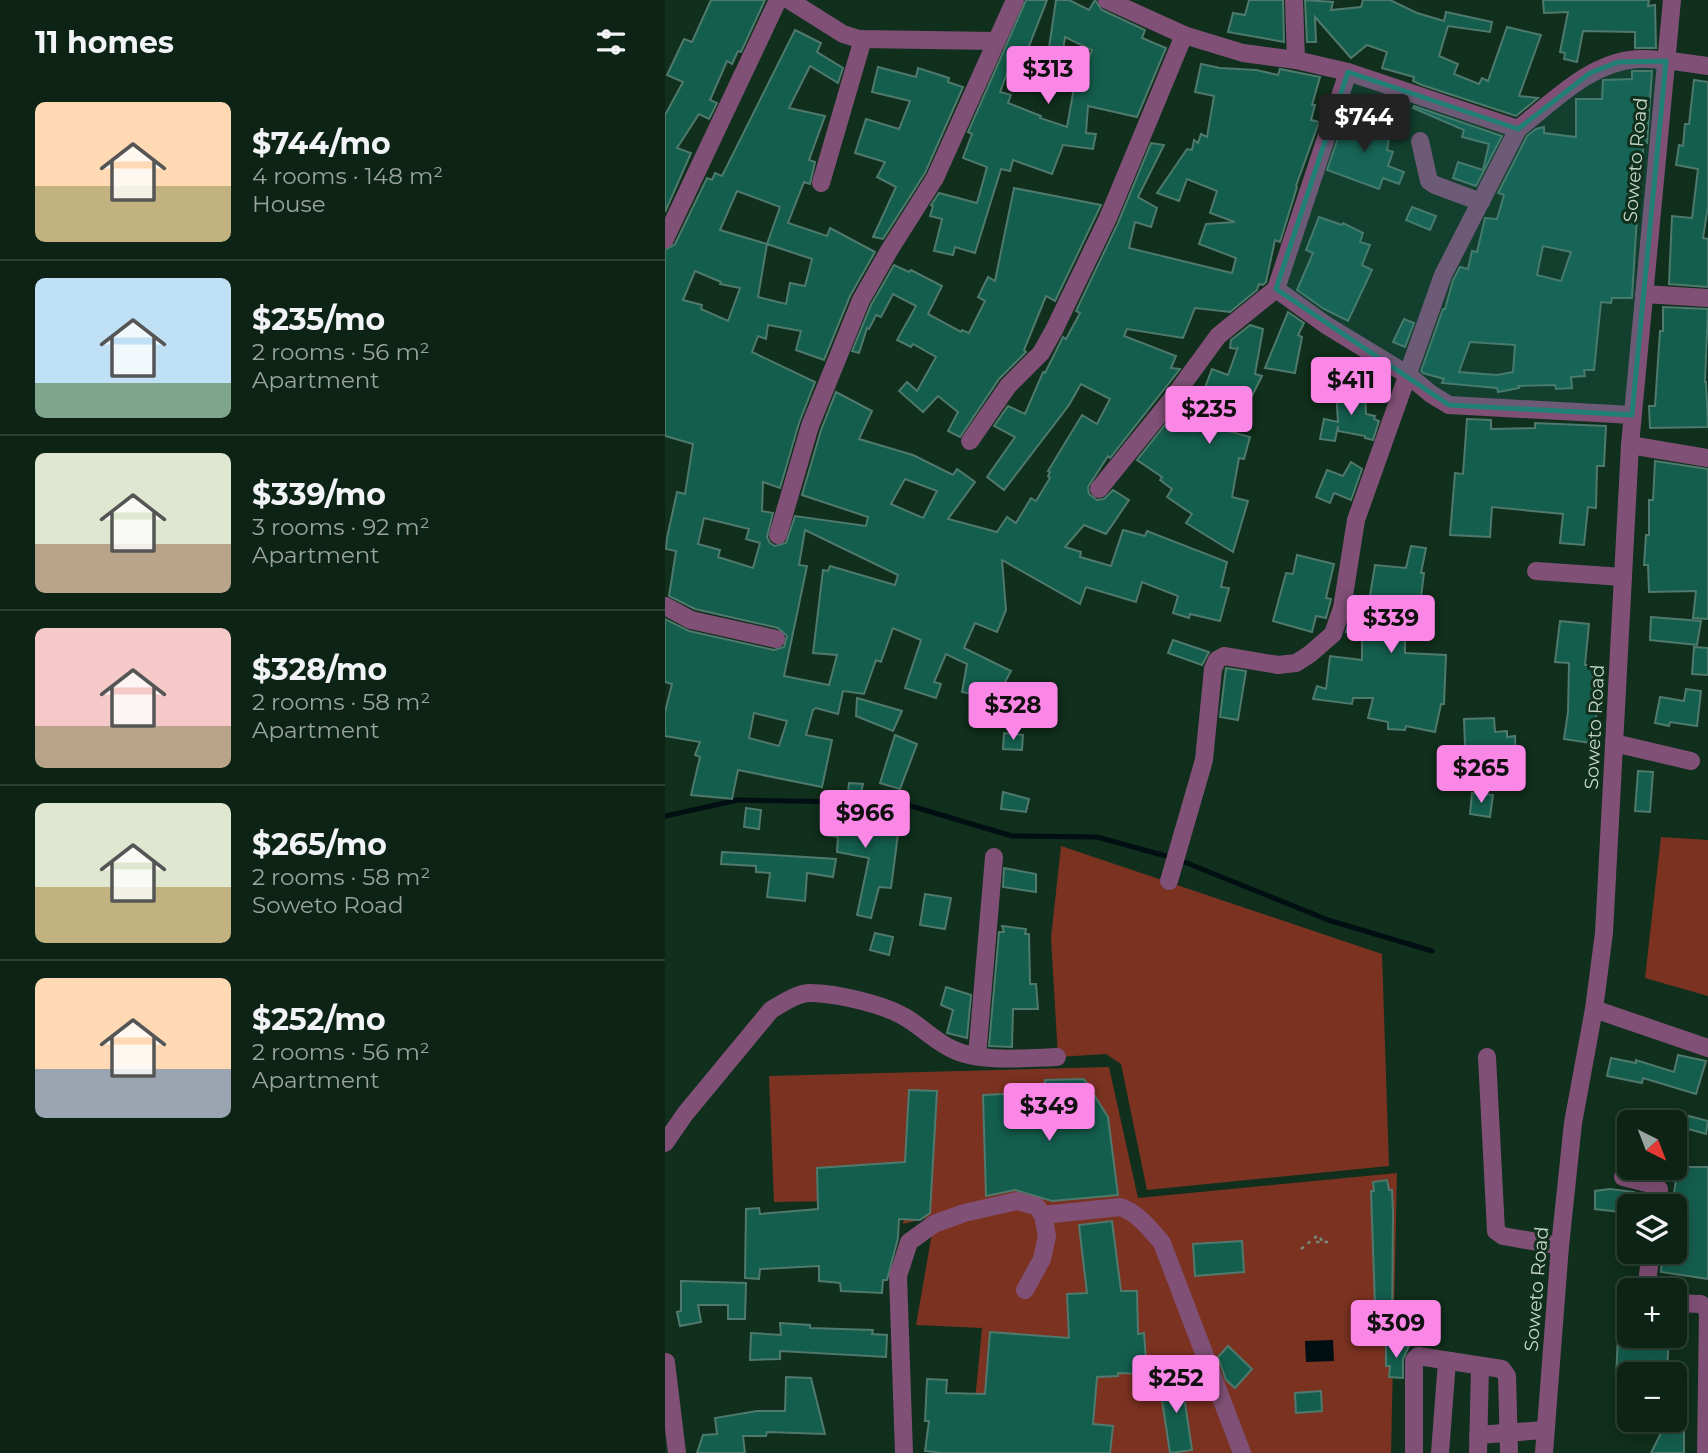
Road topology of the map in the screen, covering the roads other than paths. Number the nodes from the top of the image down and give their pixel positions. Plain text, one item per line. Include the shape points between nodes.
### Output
1 (778, 0) edge
2 (789, 0) edge
3 (1015, 0) edge
4 (1107, 0) edge
5 (1294, 0) edge
6 (1671, 0) edge
7 (1184, 35) junction
8 (863, 39) junction
9 (996, 41) junction
10 (1296, 60) junction
11 (1666, 61) junction
12 (1708, 66) edge
13 (1348, 72) junction
14 (1518, 129) junction
15 (1420, 141) dead end
16 (821, 183) dead end
17 (1481, 202) junction
18 (665, 239) edge
19 (1276, 289) junction
20 (1644, 295) junction
21 (1708, 298) edge
22 (1408, 375) junction
23 (1632, 415) junction
24 (970, 441) dead end
25 (1630, 445) junction
26 (1708, 458) edge
27 (1099, 489) dead end
28 (778, 535) dead end
29 (1536, 571) dead end
30 (1623, 577) junction
31 (665, 606) edge
32 (776, 639) dead end
33 (1614, 743) junction
34 (1691, 761) dead end
35 (994, 857) dead end
36 (1169, 881) dead end
37 (1594, 1009) junction
38 (1708, 1048) edge
39 (977, 1056) junction
40 (1058, 1057) dead end
41 (1487, 1057) dead end
42 (665, 1143) edge
43 (1635, 1180) edge
44 (1659, 1194) edge
45 (1043, 1215) junction
46 (1560, 1246) junction
47 (1025, 1290) dead end
48 (1687, 1303) edge
49 (1447, 1361) junction
50 (666, 1363) edge
51 (1480, 1366) junction
52 (1544, 1430) junction
53 (1509, 1432) junction
54 (1478, 1444) edge
55 (677, 1453) edge
56 (904, 1453) edge
57 (1242, 1453) edge
58 (1414, 1453) edge
59 (1440, 1453) edge
60 (1509, 1453) edge
61 (1544, 1453) edge
62 (1706, 1453) edge

1 - 18 street
2 - 8 street via 843,34
3 - 9 street
4 - 7 street
5 - 10 street
6 - 11 street, Soweto Road
7 - 10 street via 1243,52
7 - 24 street via 1108,218 1054,330 1041,353 1000,395
8 - 9 street
8 - 16 street
9 - 28 street via 935,178 861,300 810,426
10 - 13 street
11 - 12 street
11 - 14 street via 1618,62 1590,74
11 - 20 street, Soweto Road
13 - 14 street
13 - 19 street
14 - 17 street
15 - 17 street via 1429,181
17 - 22 street via 1443,275
19 - 22 street
19 - 27 street via 1218,336
20 - 21 street
20 - 23 street, Soweto Road
22 - 23 street via 1449,405
22 - 36 street via 1356,520 1342,608 1333,634 1296,663 1278,665 1224,656 1217,660 1204,760
23 - 25 street, Soweto Road
25 - 26 street
25 - 30 street, Soweto Road
29 - 30 street
30 - 33 street, Soweto Road
31 - 32 street via 691,620
33 - 34 street
33 - 37 street, Soweto Road via 1604,933
35 - 39 street
37 - 38 street
37 - 46 street, Soweto Road via 1575,1111
39 - 40 street
39 - 42 street via 952,1050 902,1016 868,1003 808,993 771,1010
41 - 46 street via 1496,1231
43 - 44 street via 1655,1185
45 - 47 street via 1047,1236 1042,1259
45 - 56 street via 1036,1206 1017,1201 934,1224 909,1242 898,1276
45 - 57 street via 1120,1207 1153,1232 1163,1244
46 - 52 street, Soweto Road
48 - 62 street via 1702,1304 1708,1311
49 - 51 street
49 - 58 street via 1418,1356 1414,1360
49 - 59 street
50 - 55 street
51 - 53 street via 1502,1369 1507,1376
51 - 54 street
52 - 53 street
52 - 61 street, Soweto Road
53 - 54 street
53 - 60 street

